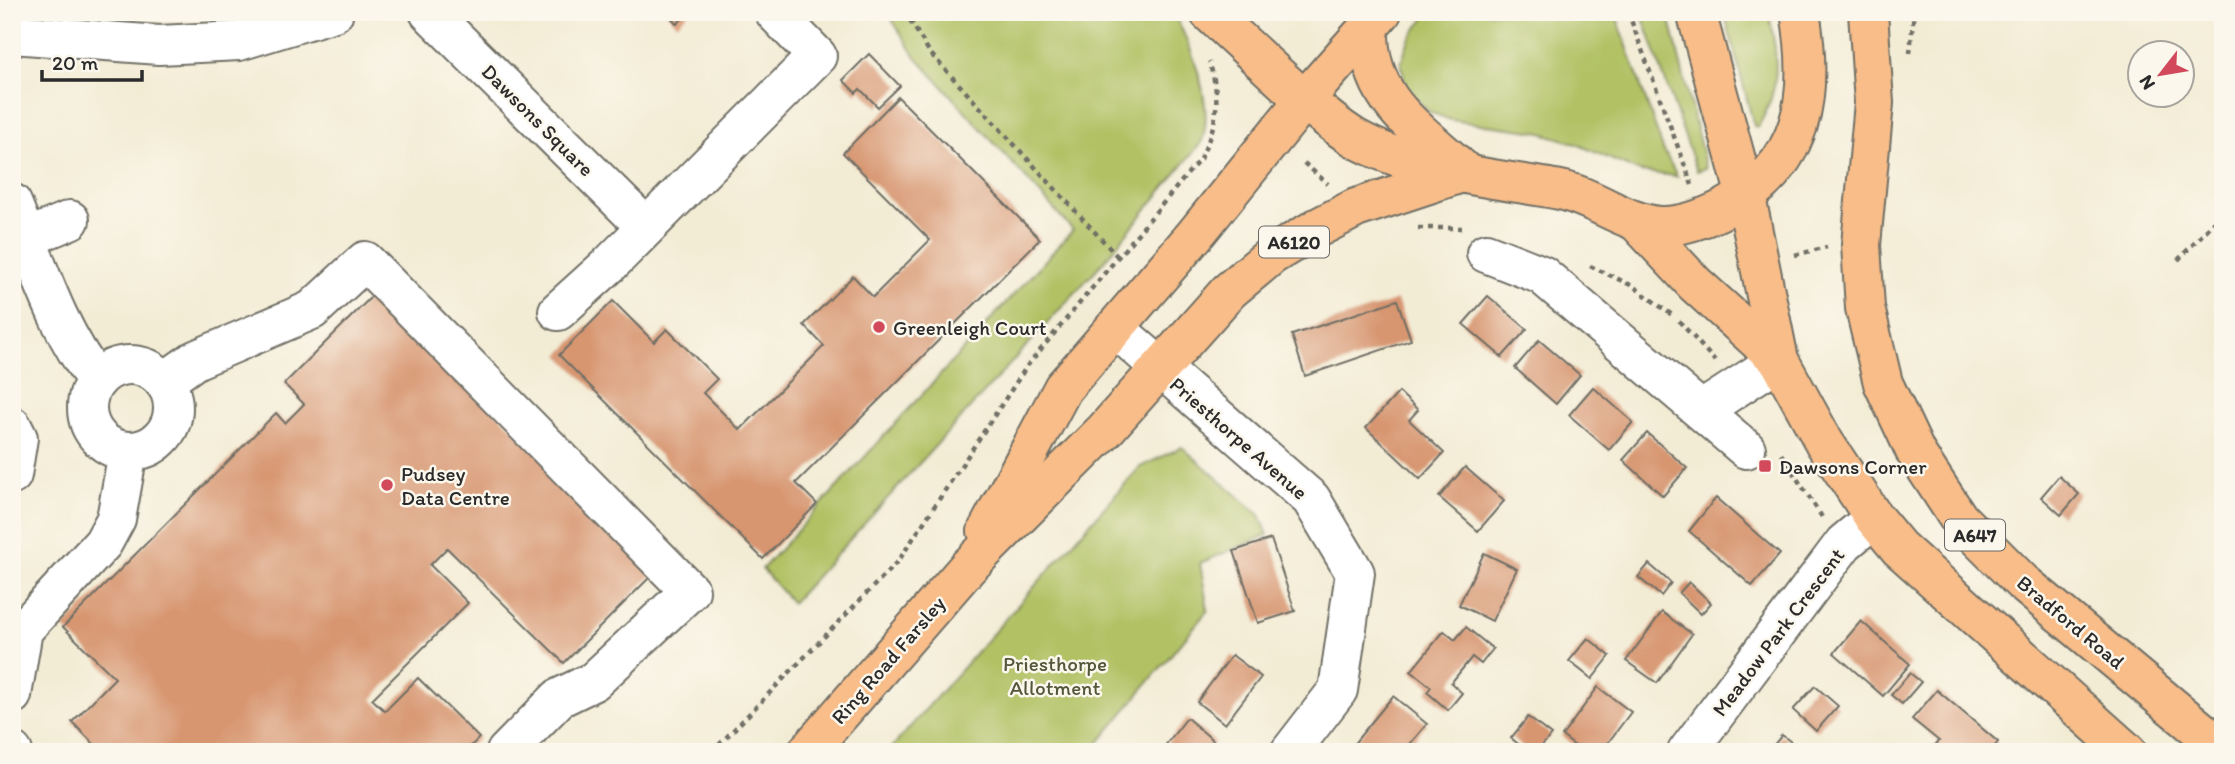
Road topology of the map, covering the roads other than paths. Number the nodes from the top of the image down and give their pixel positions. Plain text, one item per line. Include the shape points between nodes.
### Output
1 (334, 12) edge
2 (429, 12) edge
3 (1209, 12) edge
4 (1696, 12) edge
5 (1800, 12) edge
6 (1868, 12) edge
7 (775, 13) edge
8 (1376, 20) edge
9 (230, 27) edge
10 (12, 34) edge
11 (1304, 100) junction
12 (1465, 172) junction
13 (1746, 197) junction
14 (12, 203) edge
15 (70, 220) dead end
16 (1636, 221) junction
17 (646, 227) junction
18 (27, 238) junction
19 (1486, 253) dead end
20 (558, 311) dead end
21 (1115, 328) junction
22 (1779, 360) junction
23 (1159, 369) junction
24 (97, 380) junction
25 (164, 382) junction
26 (1702, 410) junction
27 (12, 426) edge
28 (1746, 449) dead end
29 (128, 452) junction
30 (12, 475) edge
31 (1874, 518) junction
32 (968, 567) junction
33 (12, 695) edge
34 (2223, 749) edge
35 (506, 752) edge
36 (807, 752) edge
37 (1290, 752) edge
38 (1687, 752) edge
39 (2127, 752) edge

1 - 9 street
2 - 17 street, Dawsons Square
3 - 11 main road
4 - 13 main road, A647
5 - 13 main road via 1807,78 1792,145 1769,177
6 - 34 main road, Bradford Road / A647 via 1874,103 1847,245 1883,383 1916,453 1959,519 2022,582
7 - 17 street via 817,55
8 - 11 main road
8 - 12 main road via 1368,51 1384,94
9 - 10 street via 159,45
11 - 12 main road via 1355,138 1407,159
11 - 21 main road, A6120
12 - 16 main road via 1569,192
12 - 23 main road, A6120 via 1356,208 1272,255 1229,292
13 - 16 main road via 1709,217 1661,226
13 - 22 main road, A647
14 - 18 street
15 - 18 street
16 - 22 main road via 1695,284
17 - 20 street
18 - 24 street via 63,328
19 - 26 street via 1542,275
21 - 23 street, Priesthorpe Avenue
21 - 32 main road, A6120 via 1063,388
22 - 26 street
22 - 31 main road, A647 via 1824,442
23 - 32 main road, A6120
23 - 37 street, Priesthorpe Avenue via 1311,499 1355,573 1338,690
24 - 25 street via 122,365 141,366
24 - 29 street via 87,402 88,420 96,436
25 - 29 street via 174,405 171,423 162,439
25 - 35 street via 195,360 312,310 365,261 690,591 594,681 559,698
26 - 28 street
27 - 30 street via 18,438
29 - 33 street via 116,519 103,543 23,630
31 - 38 street, Meadow Park Crescent via 1844,543
31 - 39 main road, A647 via 1930,578
32 - 36 main road, Ring Road Farsley / A6120

